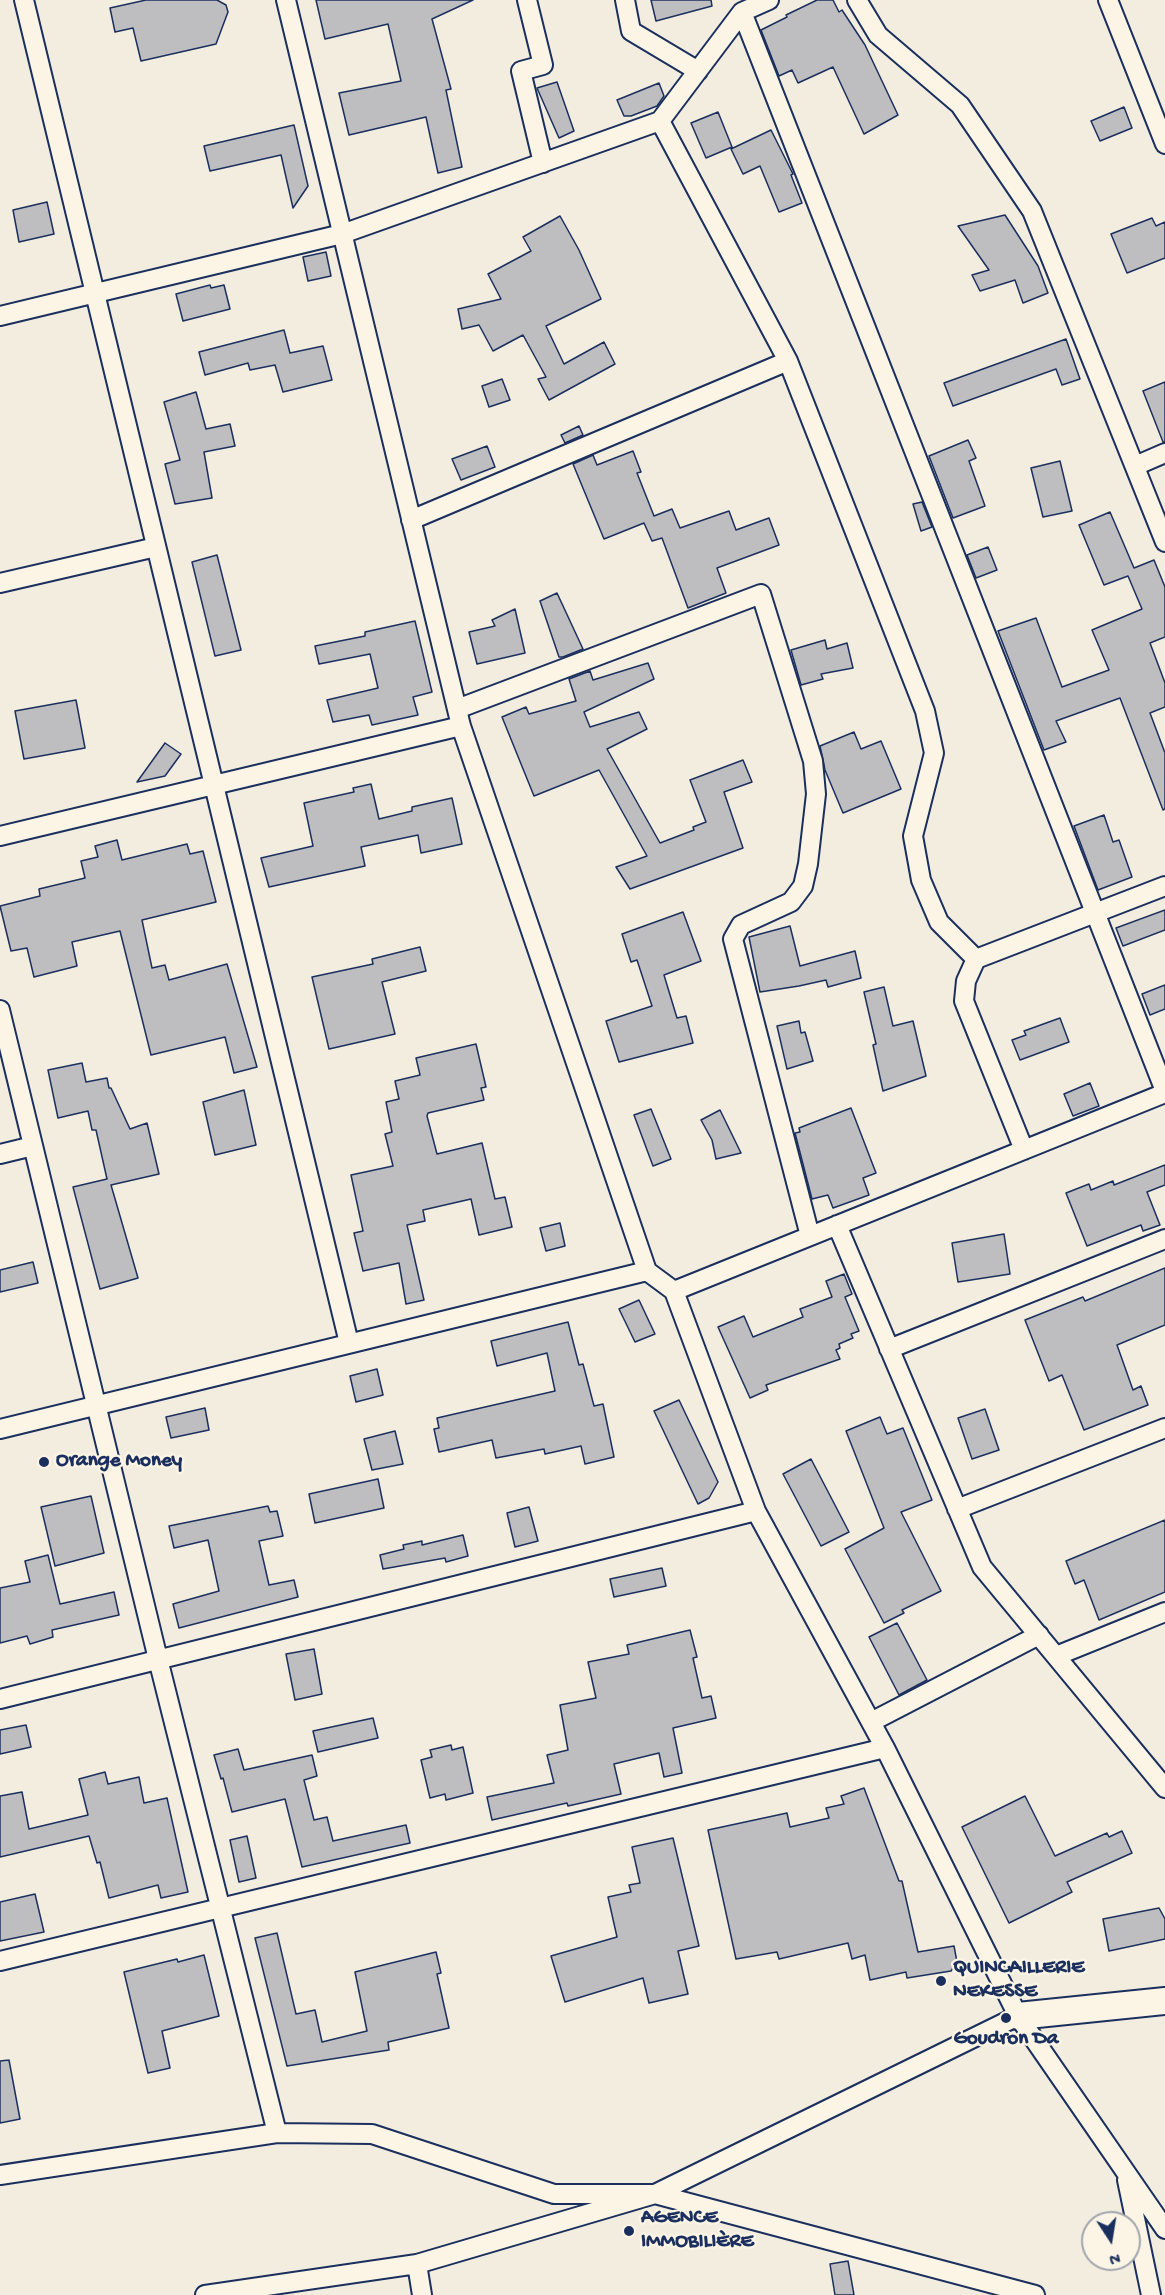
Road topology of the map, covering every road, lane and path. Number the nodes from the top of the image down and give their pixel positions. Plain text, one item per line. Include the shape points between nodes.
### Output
1 (24, 0) edge
2 (286, 0) edge
3 (527, 0) edge
4 (625, 0) edge
5 (769, 0) edge
6 (857, 0) edge
7 (1108, 0) edge
8 (742, 12) junction
9 (698, 71) junction
10 (660, 121) junction
11 (1165, 144) edge
12 (543, 163) junction
13 (342, 234) junction
14 (94, 294) junction
15 (0, 316) edge
16 (788, 361) junction
17 (1165, 453) edge
18 (1135, 466) junction
19 (411, 520) junction
20 (1165, 542) edge
21 (156, 547) junction
22 (0, 583) edge
23 (459, 717) junction
24 (214, 785) junction
25 (0, 836) edge
26 (1165, 886) edge
27 (1095, 912) junction
28 (976, 959) junction
29 (0, 1010) edge
30 (1165, 1092) edge
31 (33, 1146) junction
32 (1024, 1150) junction
33 (0, 1155) edge
34 (837, 1225) junction
35 (810, 1236) junction
36 (1165, 1239) edge
37 (646, 1270) junction
38 (674, 1291) junction
39 (349, 1343) junction
40 (889, 1348) junction
41 (96, 1405) junction
42 (1165, 1428) edge
43 (0, 1429) edge
44 (957, 1509) junction
45 (756, 1511) junction
46 (1165, 1612) edge
47 (1039, 1635) junction
48 (1056, 1656) junction
49 (158, 1659) junction
50 (0, 1699) edge
51 (871, 1722) junction
52 (885, 1748) junction
53 (1165, 1788) edge
54 (221, 1909) junction
55 (0, 1961) edge
56 (1165, 2001) edge
57 (1018, 2016) junction
58 (277, 2133) junction
59 (1125, 2172) junction
60 (0, 2175) edge
61 (655, 2194) junction
62 (1165, 2229) edge
63 (417, 2264) junction
64 (205, 2295) edge
65 (422, 2295) edge
66 (1035, 2295) edge
67 (1151, 2295) edge

1 - 14 street
2 - 13 street
3 - 12 street via 543,65 521,71
4 - 9 street via 631,31
5 - 8 street
6 - 18 street via 879,35 960,105 1032,211
7 - 11 street
8 - 9 street
8 - 27 street
9 - 10 street
10 - 12 street
10 - 16 street
12 - 13 street
13 - 14 street
13 - 19 street
14 - 15 street
14 - 21 street
16 - 19 street
16 - 28 street via 925,711 934,753 913,836 921,880 939,922
17 - 18 street
18 - 20 street
19 - 23 street
21 - 22 street
21 - 24 street
23 - 24 street
23 - 35 street via 761,594 813,761 816,794 802,886 791,902 741,925 733,939
23 - 37 street
24 - 25 street
24 - 39 street
26 - 27 street
27 - 28 street
27 - 30 street
28 - 32 street via 966,981 964,1001
29 - 31 street
30 - 32 street
31 - 33 street
31 - 41 street
32 - 34 street
34 - 35 street
34 - 40 street
35 - 38 street
36 - 40 street
37 - 38 street
37 - 39 street
38 - 45 street
39 - 41 street
40 - 44 street
41 - 43 street
41 - 49 street
42 - 44 street
44 - 47 street via 982,1567
45 - 49 street
45 - 51 street
46 - 48 street
47 - 48 street
47 - 51 street
48 - 53 street
49 - 50 street
49 - 54 street
51 - 52 street
52 - 54 street
52 - 57 street
54 - 55 street
54 - 58 street
56 - 57 street
57 - 59 street
57 - 61 street
58 - 60 street
58 - 61 street via 372,2134 554,2194
59 - 62 street
59 - 67 street
61 - 63 street
61 - 66 street
63 - 64 street
63 - 65 street

